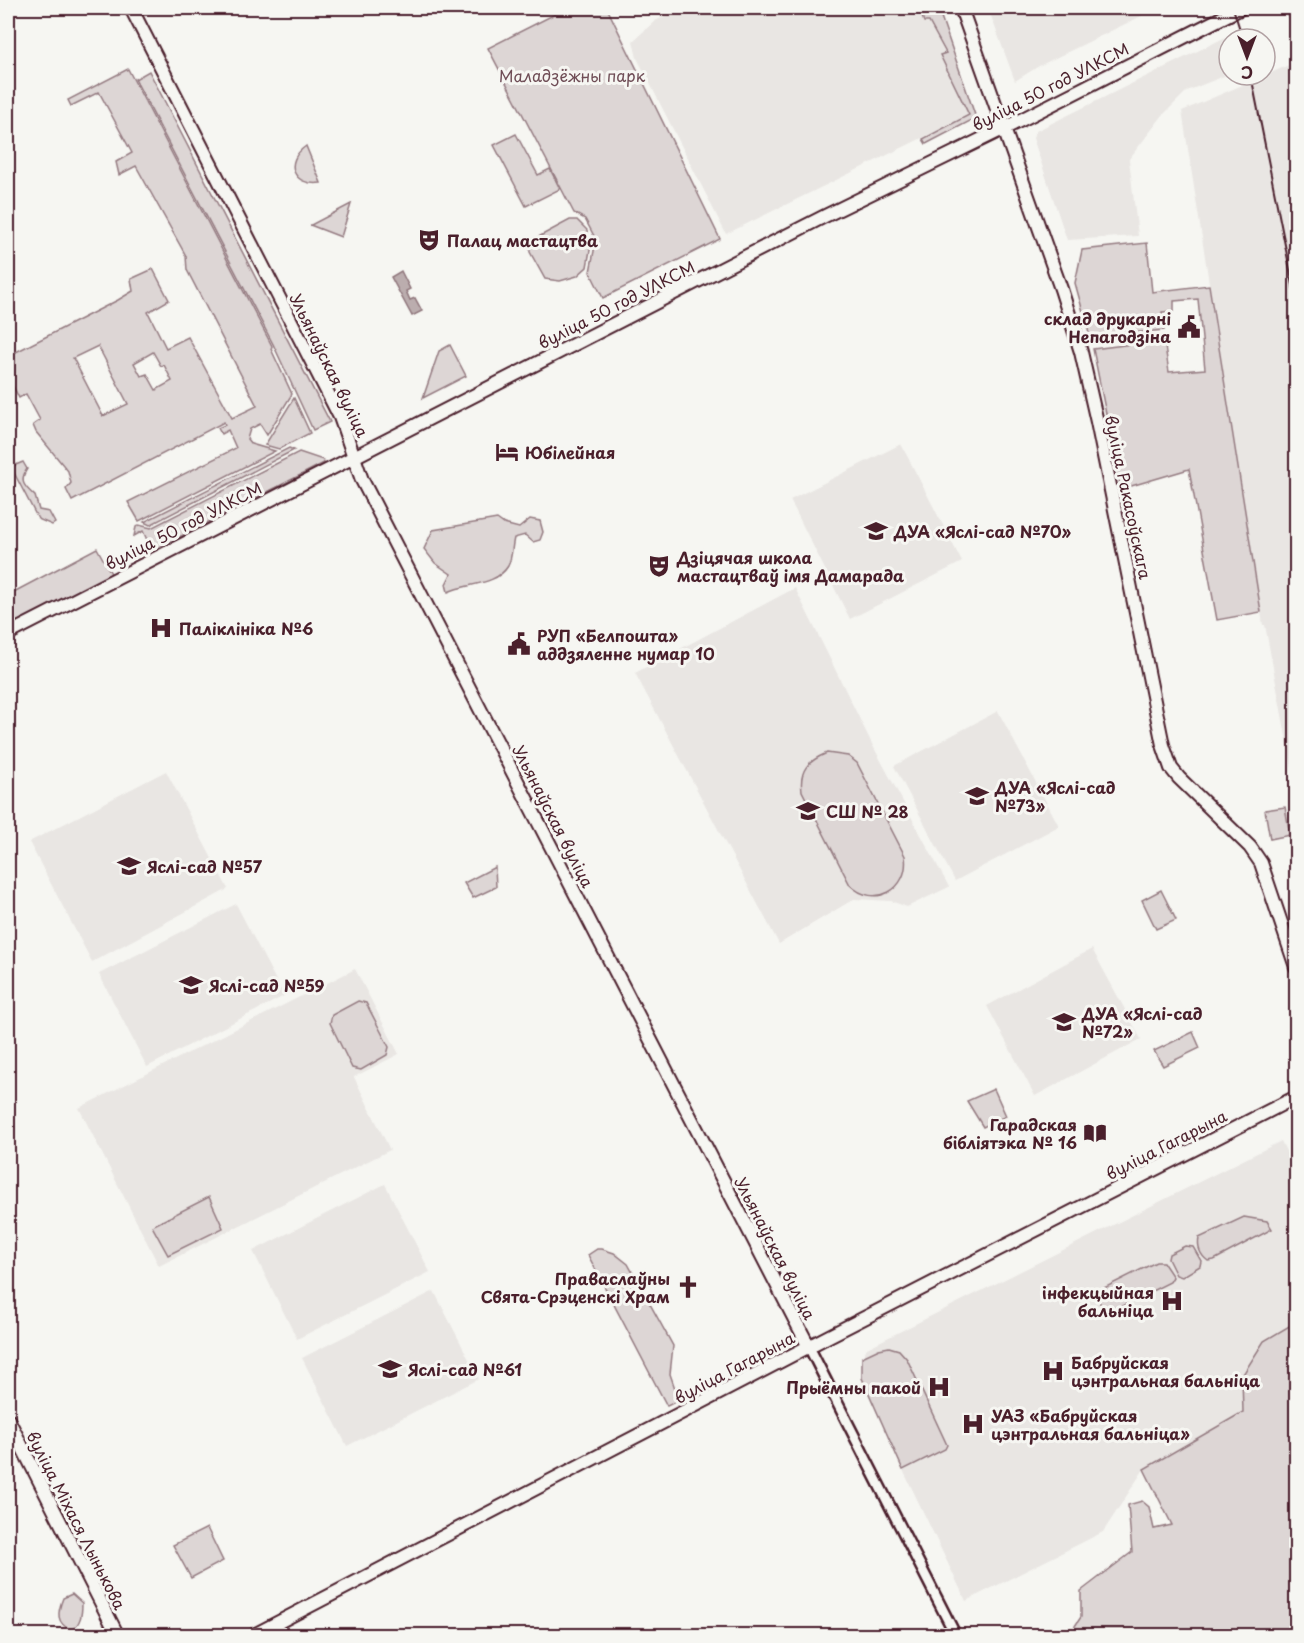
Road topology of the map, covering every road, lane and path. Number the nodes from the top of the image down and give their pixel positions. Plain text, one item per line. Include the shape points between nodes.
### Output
1 (131, 8) edge
2 (961, 8) edge
3 (1241, 8) edge
4 (1004, 128) junction
5 (355, 456) junction
6 (8, 634) edge
7 (1296, 968) edge
8 (1296, 1096) edge
9 (809, 1347) junction
10 (8, 1419) edge
11 (118, 1635) edge
12 (252, 1635) edge
13 (956, 1635) edge

1 - 5 main road, Ульянаўская вуліца via 340,417
2 - 4 main road, вуліца Ракасоўскага
3 - 4 main road, вуліца 50 год УЛКСМ
4 - 5 main road, вуліца 50 год УЛКСМ
4 - 7 main road, вуліца Ракасоўскага via 1081,352 1163,745 1179,778 1250,847 1261,863
5 - 6 main road, вуліца 50 год УЛКСМ
5 - 9 main road, Ульянаўская вуліца via 362,480
8 - 9 main road, вуліца Гагарына
9 - 12 main road, вуліца Гагарына
9 - 13 street, Ульянаўская вуліца
10 - 11 main road, вуліца Міхася Лынькова

